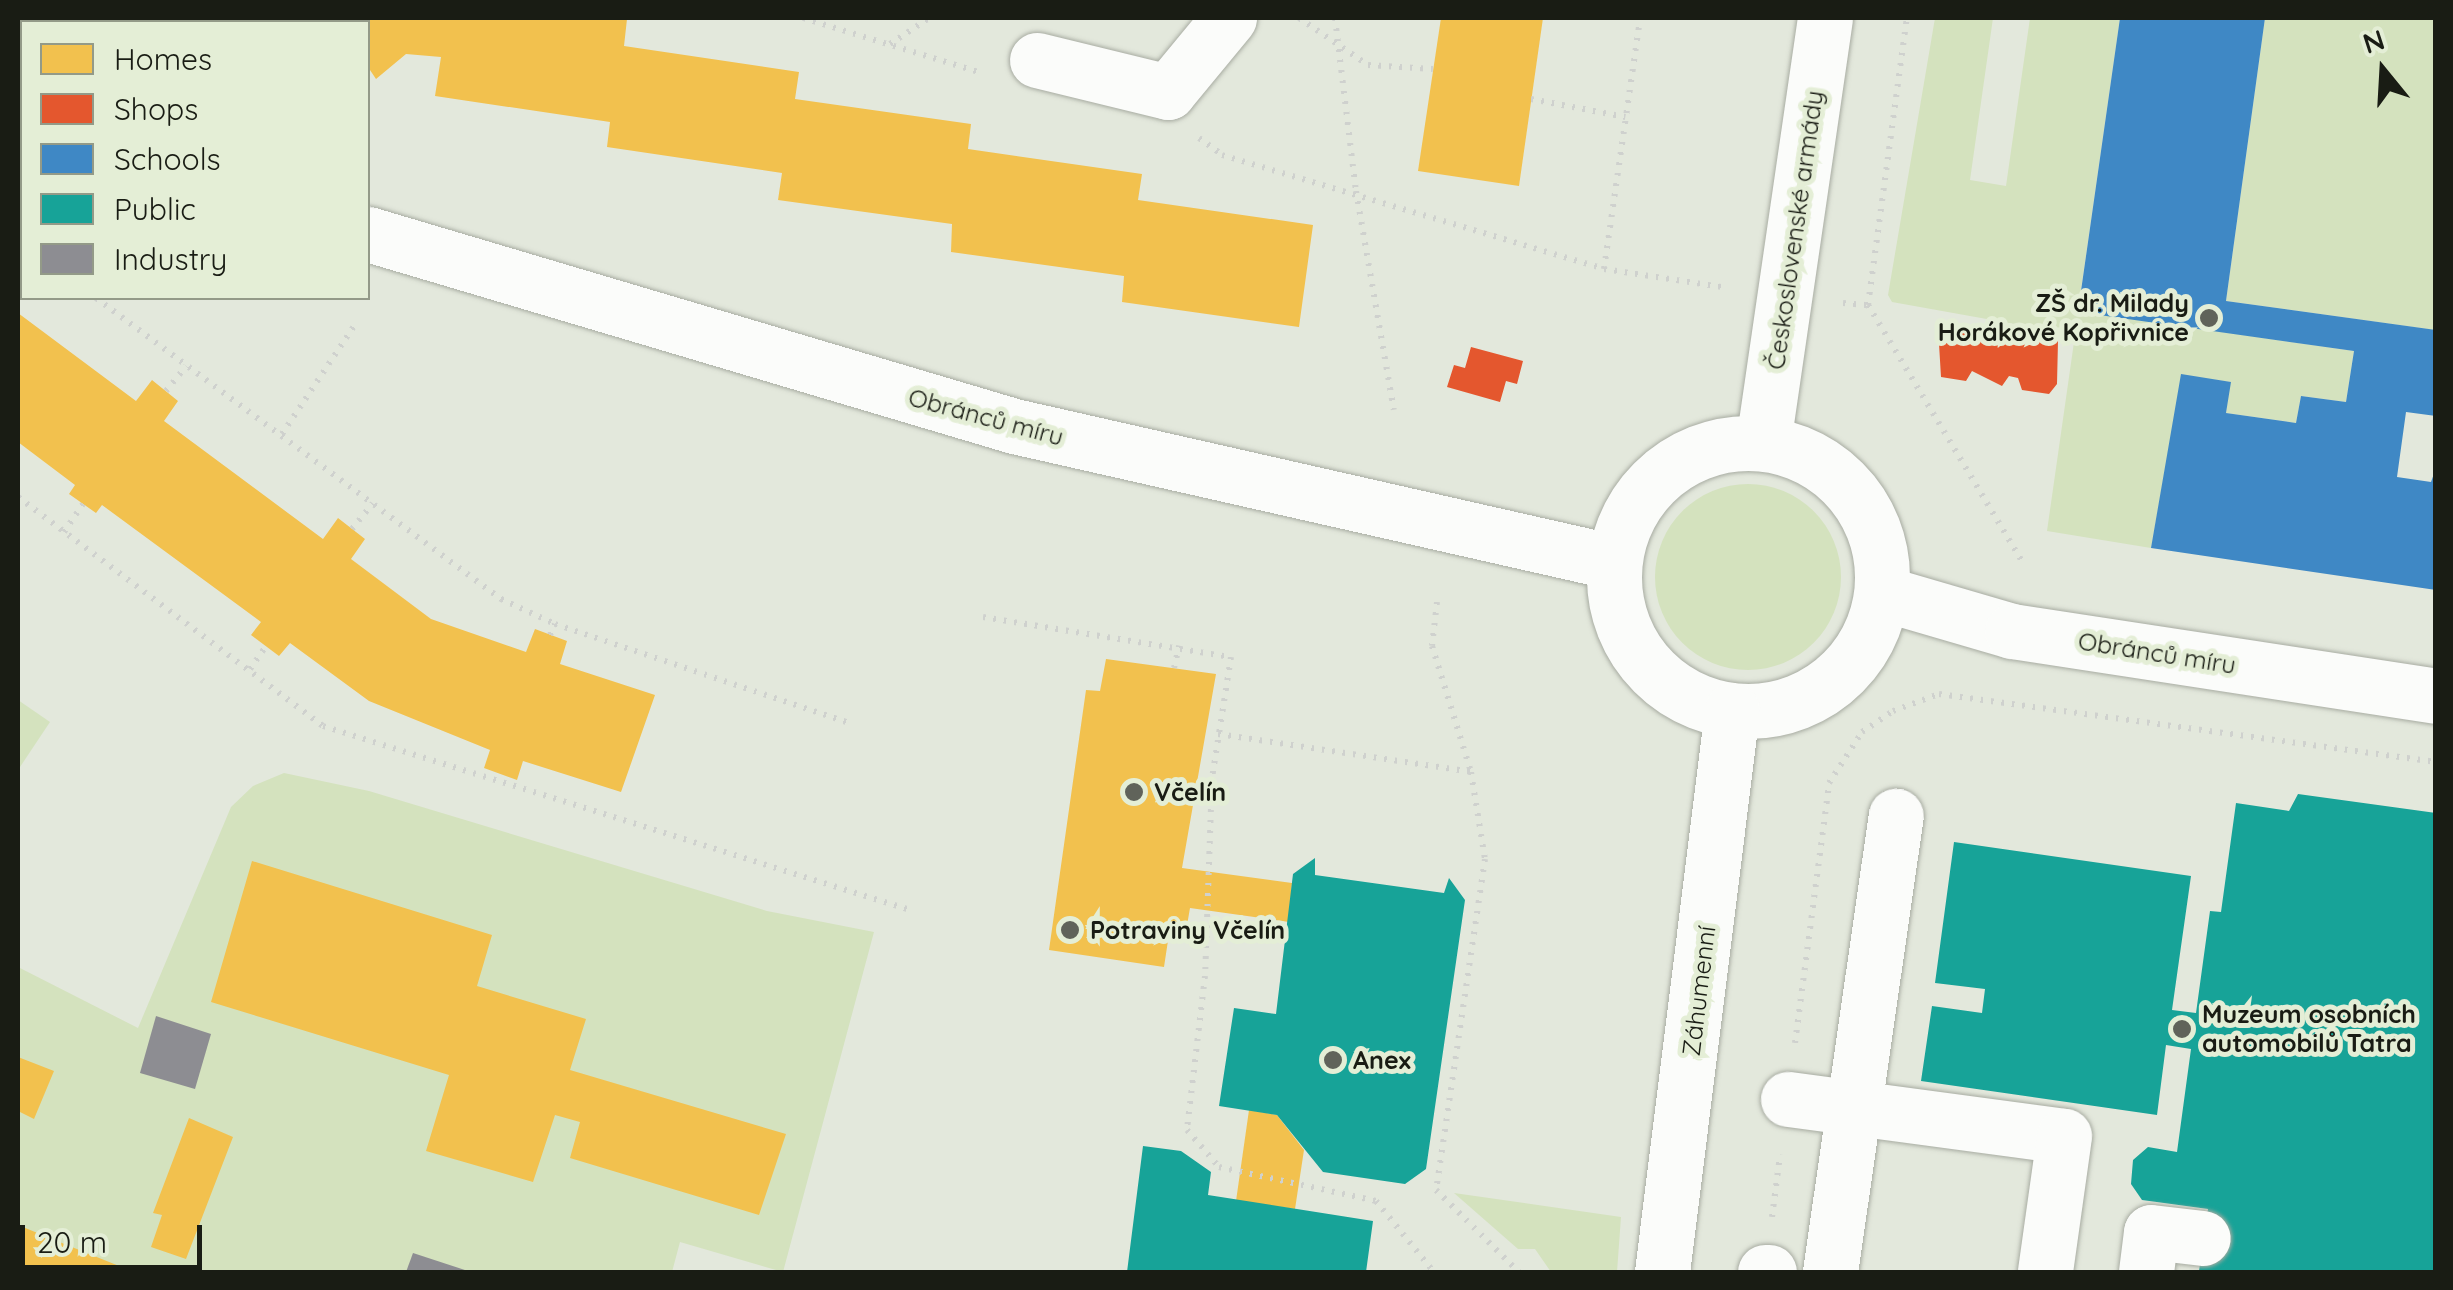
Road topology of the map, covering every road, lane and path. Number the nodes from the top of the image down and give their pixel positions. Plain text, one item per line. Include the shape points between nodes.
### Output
1 (929, 18) edge
2 (1229, 18) edge
3 (1300, 18) edge
4 (1334, 18) edge
5 (1640, 18) edge
6 (1825, 18) edge
7 (1907, 18) edge
8 (1333, 40) junction
9 (890, 44) dead end
10 (1037, 60) dead end
11 (1433, 69) dead end
12 (1531, 99) dead end
13 (1625, 117) junction
14 (1222, 155) dead end
15 (1356, 191) junction
16 (370, 235) edge
17 (1604, 270) junction
18 (1736, 289) dead end
19 (99, 300) edge
20 (1837, 303) dead end
21 (1868, 306) junction
22 (356, 323) dead end
23 (186, 366) junction
24 (166, 391) dead end
25 (1394, 410) dead end
26 (282, 434) junction
27 (1764, 443) junction
28 (18, 497) edge
29 (373, 503) junction
30 (83, 504) dead end
31 (352, 529) dead end
32 (64, 532) junction
33 (2020, 560) dead end
34 (1614, 562) junction
35 (1882, 592) junction
36 (1437, 602) dead end
37 (984, 617) dead end
38 (555, 624) junction
39 (550, 635) dead end
40 (266, 646) dead end
41 (1180, 646) junction
42 (1174, 668) dead end
43 (250, 669) junction
44 (2436, 696) edge
45 (1732, 710) junction
46 (854, 724) dead end
47 (1218, 734) junction
48 (2436, 762) edge
49 (1470, 772) junction
50 (1896, 816) dead end
51 (910, 910) dead end
52 (1788, 1099) junction
53 (1855, 1106) junction
54 (2204, 1238) dead end
55 (1434, 1272) edge
56 (1519, 1272) edge
57 (1662, 1272) edge
58 (1767, 1272) edge
59 (1830, 1272) edge
60 (2045, 1272) edge
61 (2146, 1272) edge

1 - 9 path
2 - 10 main road via 1168,92
3 - 8 path
4 - 8 path
5 - 13 path
6 - 27 main road, Československé armády
7 - 21 path
8 - 11 path via 1368,65
8 - 15 path
12 - 13 path
13 - 17 path
14 - 15 path
15 - 17 path
15 - 25 path
16 - 34 main road, Obránců míru via 1014,426
17 - 18 path
19 - 23 path
20 - 21 path
21 - 33 path
22 - 26 path
23 - 24 path
23 - 26 path
26 - 29 path
27 - 34 main road via 1712,448 1664,471 1631,512
27 - 35 main road via 1814,460 1854,494 1878,540
28 - 32 path
29 - 31 path
29 - 38 path via 501,599
30 - 32 path
32 - 43 path
34 - 45 main road via 1618,614 1642,660 1682,694
35 - 44 main road, Obránců míru via 2012,631
35 - 45 main road via 1865,642 1832,682 1785,706
36 - 49 path via 1432,646
37 - 41 path
38 - 39 path
38 - 46 path
40 - 43 path
41 - 42 path
41 - 47 path via 1231,656
43 - 51 path via 323,726
45 - 57 main road, Záhumenní
47 - 49 path
47 - 55 path via 1205,976 1187,1130 1219,1168 1376,1201
48 - 52 path via 1939,694 1893,711 1862,732 1829,784
49 - 56 path via 1484,860 1436,1190
50 - 53 main road
52 - 53 main road
52 - 58 path
53 - 59 main road
53 - 60 main road via 2064,1136
54 - 61 main road via 2151,1232

